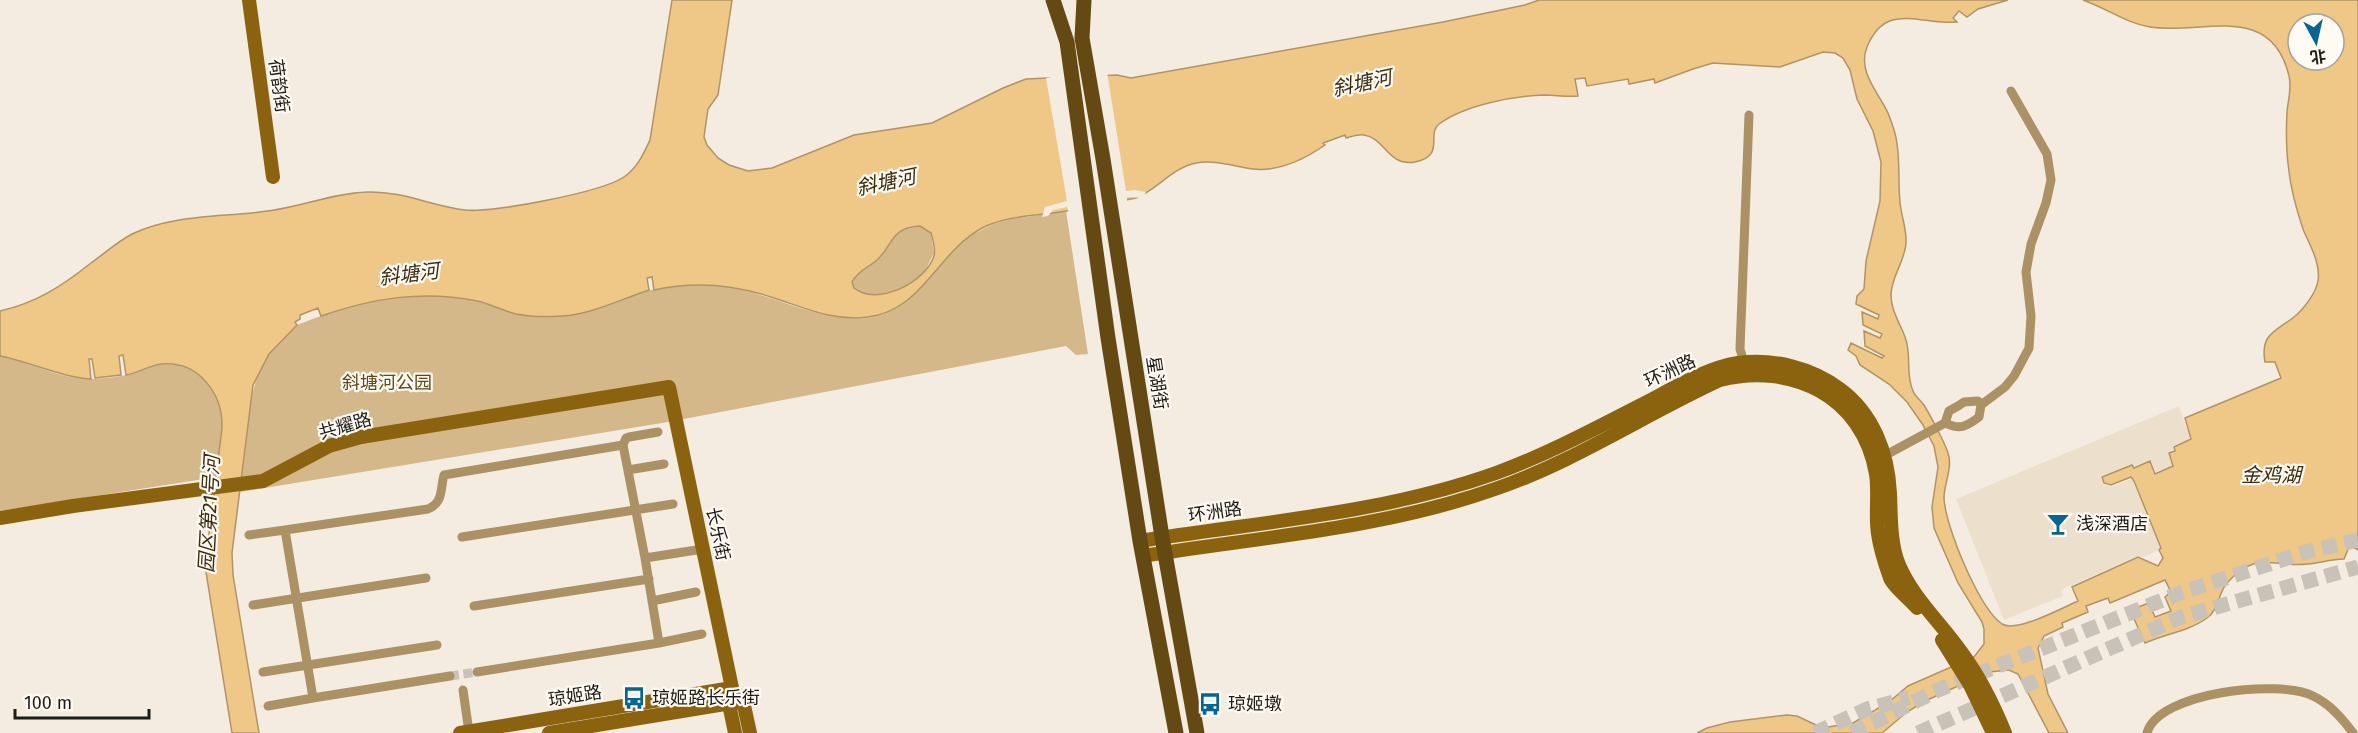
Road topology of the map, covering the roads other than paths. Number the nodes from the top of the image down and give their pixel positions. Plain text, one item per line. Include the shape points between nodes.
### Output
1 (249, 0) edge
2 (1053, 0) edge
3 (1063, 0) edge
4 (1074, 0) edge
5 (1084, 0) edge
6 (1074, 40) junction
7 (2011, 91) dead end
8 (1749, 115) dead end
9 (273, 177) dead end
10 (1744, 362) junction
11 (669, 387) joint
12 (1981, 405) junction
13 (1943, 424) junction
14 (658, 432) dead end
15 (623, 445) junction
16 (1884, 456) junction
17 (664, 464) dead end
18 (628, 470) junction
19 (673, 504) dead end
20 (636, 510) junction
21 (0, 518) edge
22 (285, 530) junction
23 (249, 536) dead end
24 (462, 537) dead end
25 (1163, 545) junction
26 (1141, 548) junction
27 (703, 549) junction
28 (645, 558) junction
29 (426, 578) dead end
30 (649, 579) junction
31 (696, 592) dead end
32 (1912, 594) junction
33 (296, 599) junction
34 (652, 601) junction
35 (253, 605) dead end
36 (474, 606) dead end
37 (702, 634) dead end
38 (659, 643) junction
39 (437, 645) dead end
40 (308, 665) junction
41 (263, 672) dead end
42 (477, 672) tunnel mouth
43 (450, 676) tunnel mouth
44 (1975, 683) junction
45 (732, 688) junction
46 (463, 690) dead end
47 (313, 698) junction
48 (736, 702) junction
49 (268, 706) dead end
50 (465, 732) edge
51 (549, 733) edge
52 (735, 733) edge
53 (750, 733) edge
54 (1176, 733) edge
55 (1197, 733) edge
56 (1993, 733) edge
57 (2005, 733) edge
58 (2147, 733) edge
59 (2353, 733) edge

1 - 9 street, 荷韵街
2 - 6 main road, 星湖街
3 - 6 main road, 星湖街
4 - 6 main road, 星湖街
5 - 6 main road, 星湖街
6 - 25 main road, 星湖街 via 1089,76
6 - 26 main road, 星湖街 via 1071,76
7 - 12 street via 2047,154 2051,180 2026,272 2031,315 2029,348 2010,381
8 - 10 street via 1740,349
10 - 16 street, 环洲路 via 1788,365 1812,372 1840,388 1858,404 1874,429
10 - 25 street, 环洲路 via 1682,384 1528,461 1446,489 1363,509
11 - 21 street, 共耀路 via 361,437 329,446 263,481
11 - 27 street, 长乐街
12 - 13 street via 1978,401 1964,402 1949,411
12 - 13 street via 1979,417 1962,429
13 - 16 street
14 - 15 street via 626,438
15 - 18 street
15 - 22 street via 444,475 440,500 428,509
16 - 32 street, 环洲路 via 1891,528 1899,565
17 - 18 street
18 - 20 street
19 - 20 street
20 - 24 street
20 - 28 street
22 - 23 street
22 - 33 street
25 - 26 street, 环洲路
25 - 32 street, 环洲路 via 1375,521 1454,503 1533,474 1720,380 1770,374 1814,387 1851,417 1867,443 1876,473 1878,533 1891,582
25 - 55 main road, 星湖街
26 - 54 main road, 星湖街
27 - 28 street
27 - 45 street, 长乐街
28 - 30 street
29 - 33 street
30 - 34 street
30 - 36 street
31 - 34 street
32 - 44 street, 环洲路
33 - 35 street
33 - 40 street
34 - 38 street
37 - 38 street
38 - 42 street
39 - 40 street
40 - 41 street
40 - 47 street
43 - 47 street
44 - 56 street, 环洲路
44 - 57 street, 环洲路
45 - 48 street, 长乐街
45 - 50 street, 琼姬路
46 - 50 street
47 - 49 street
48 - 51 street, 琼姬路
48 - 52 street, 长乐街
48 - 53 street, 长乐街
58 - 59 street via 2160,713 2184,702 2243,689 2267,688 2312,695 2330,707

